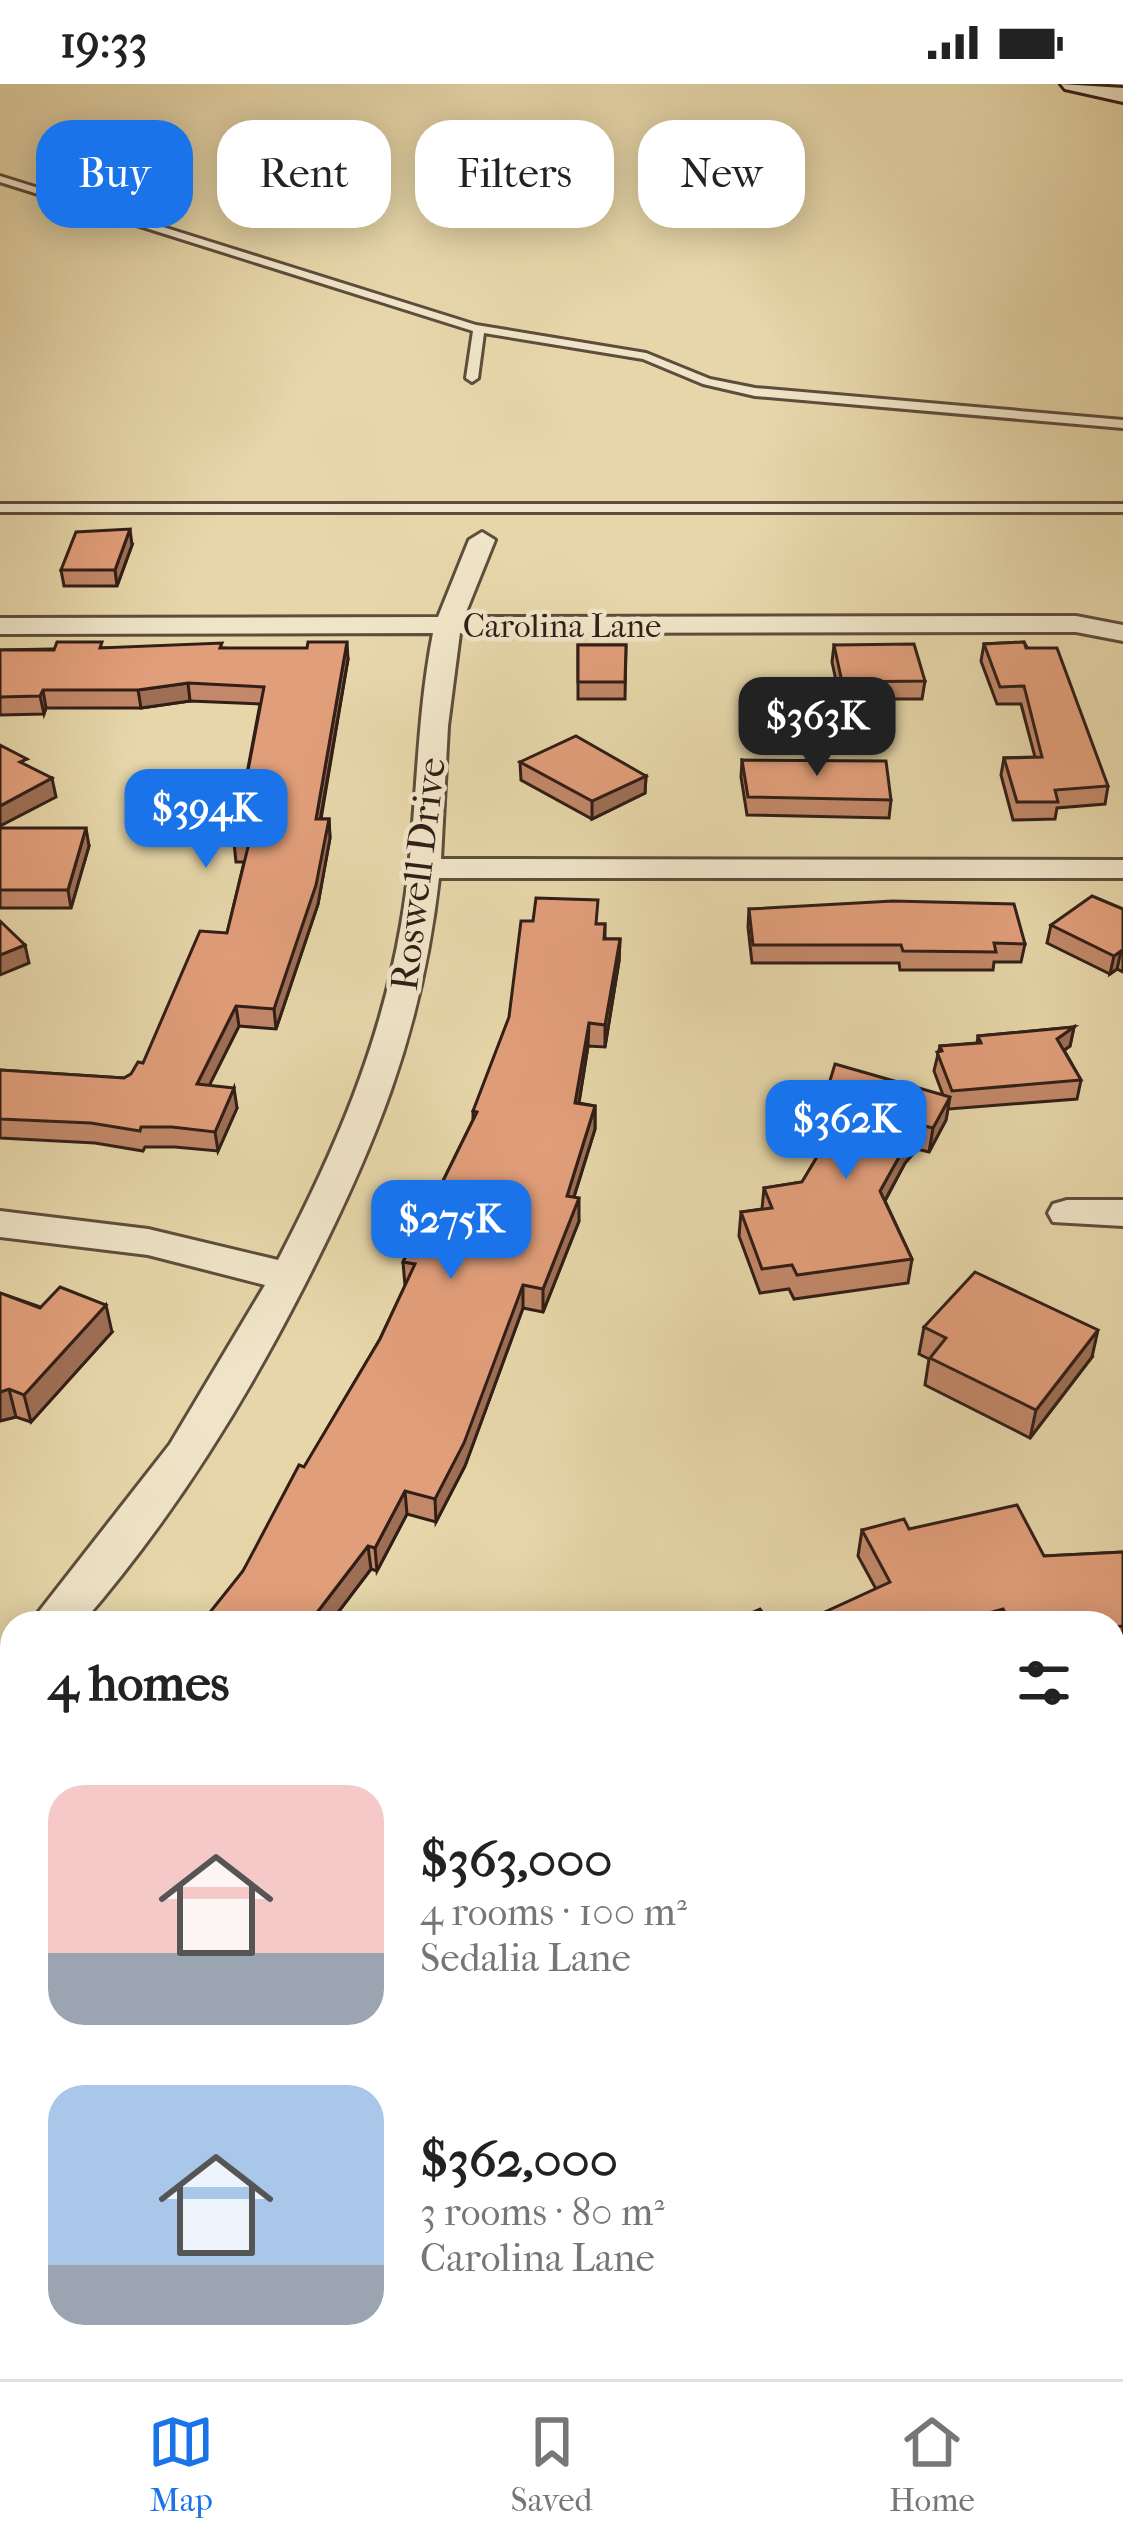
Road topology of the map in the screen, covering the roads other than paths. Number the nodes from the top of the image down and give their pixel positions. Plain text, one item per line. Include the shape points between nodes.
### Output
1 (1073, 84) edge
2 (1123, 95) edge
3 (0, 179) edge
4 (479, 329) junction
5 (472, 378) dead end
6 (1123, 424) edge
7 (0, 508) edge
8 (1123, 508) edge
9 (482, 540) dead end
10 (0, 626) edge
11 (446, 626) junction
12 (1123, 633) edge
13 (424, 868) junction
14 (1123, 869) edge
15 (1067, 1213) dead end
16 (1123, 1213) edge
17 (0, 1224) edge
18 (289, 1277) junction
19 (63, 1611) edge

1 - 2 main road
3 - 4 lane
4 - 5 lane
4 - 6 lane via 646,356 755,392
7 - 8 lane
9 - 11 street, Roswell Drive
10 - 11 street, Carolina Lane
11 - 12 street, Carolina Lane via 1076,624
11 - 13 street, Roswell Drive
13 - 14 street
13 - 18 street, Roswell Drive via 395,1023 352,1154
15 - 16 street
17 - 18 street via 148,1242
18 - 19 street, Roswell Drive via 245,1366 143,1519

